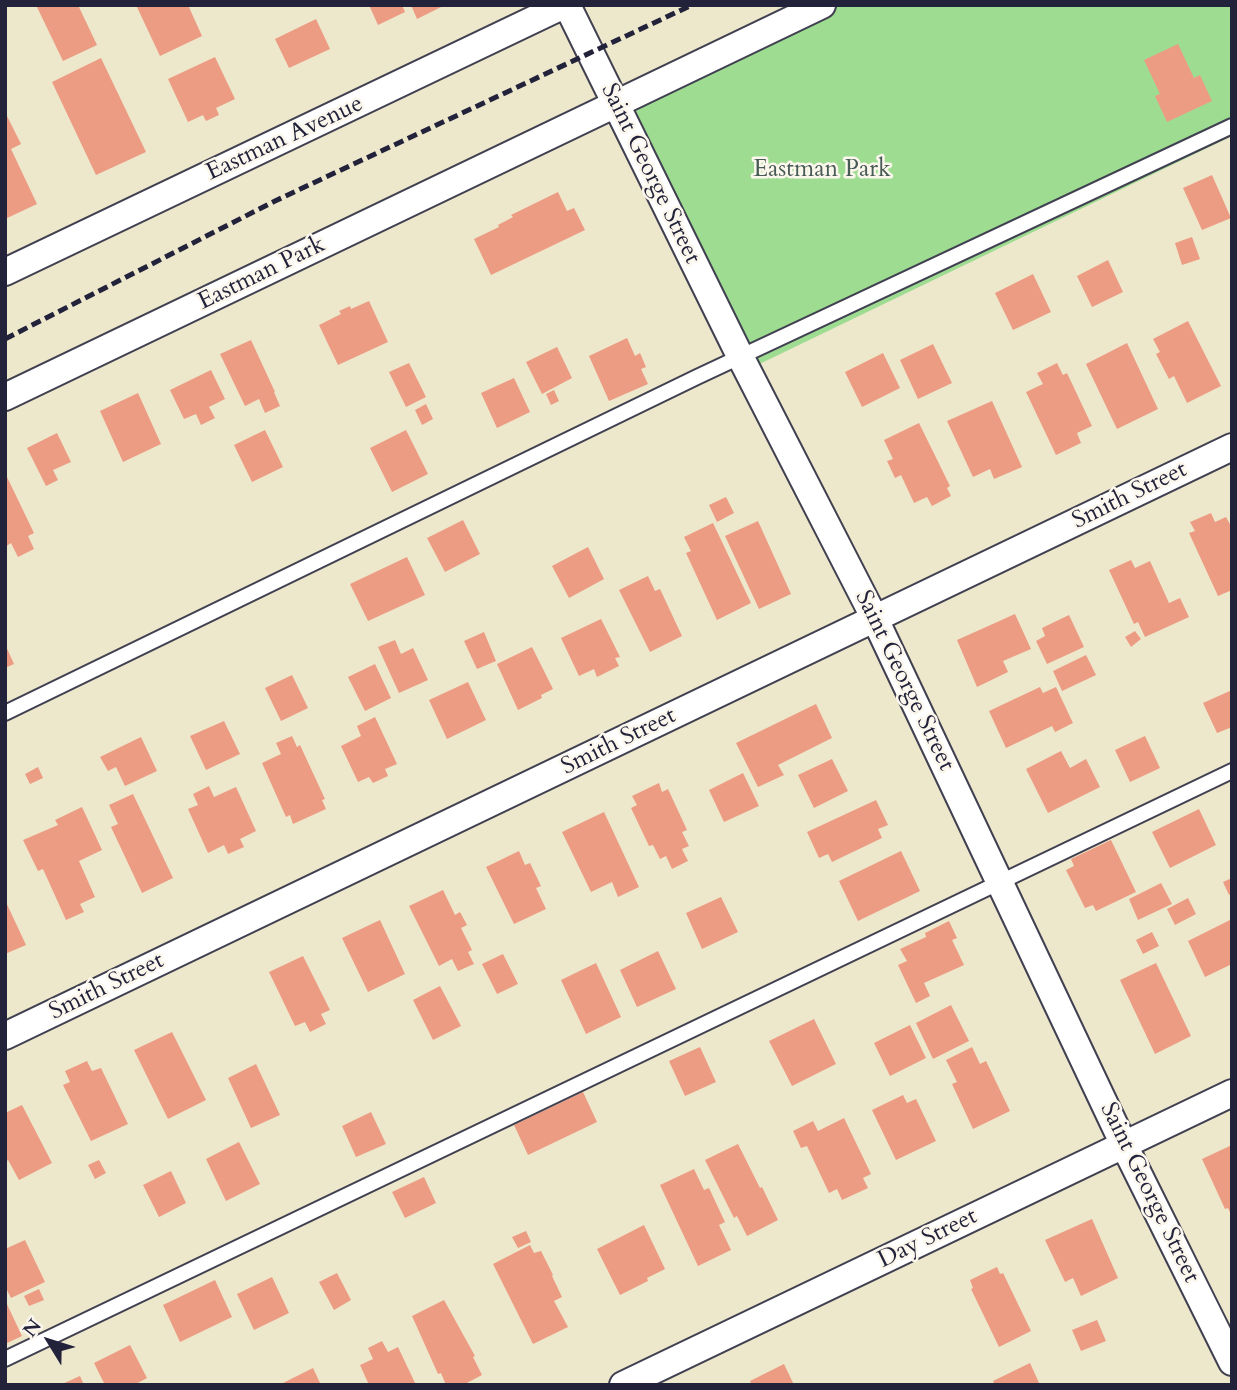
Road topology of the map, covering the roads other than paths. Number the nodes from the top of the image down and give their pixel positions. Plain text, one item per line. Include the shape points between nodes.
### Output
1 (566, 5) edge
2 (822, 5) edge
3 (616, 104) junction
4 (1232, 126) edge
5 (5, 272) edge
6 (740, 356) junction
7 (5, 397) edge
8 (1232, 447) edge
9 (874, 619) junction
10 (5, 713) edge
11 (1232, 771) edge
12 (1000, 882) junction
13 (5, 1036) edge
14 (1232, 1093) edge
15 (1124, 1145) junction
16 (5, 1359) edge
17 (1232, 1362) edge
18 (623, 1385) edge

1 - 3 street, Saint George Street
1 - 5 street, Eastman Avenue
2 - 3 street, Eastman Park
3 - 6 street, Saint George Street
3 - 7 street, Eastman Park
4 - 6 lane
6 - 9 street, Saint George Street
6 - 10 lane
8 - 9 street, Smith Street
9 - 12 street, Saint George Street
9 - 13 street, Smith Street
11 - 12 lane
12 - 15 street, Saint George Street
12 - 16 lane
14 - 15 street, Day Street
15 - 17 street, Saint George Street
15 - 18 street, Day Street

